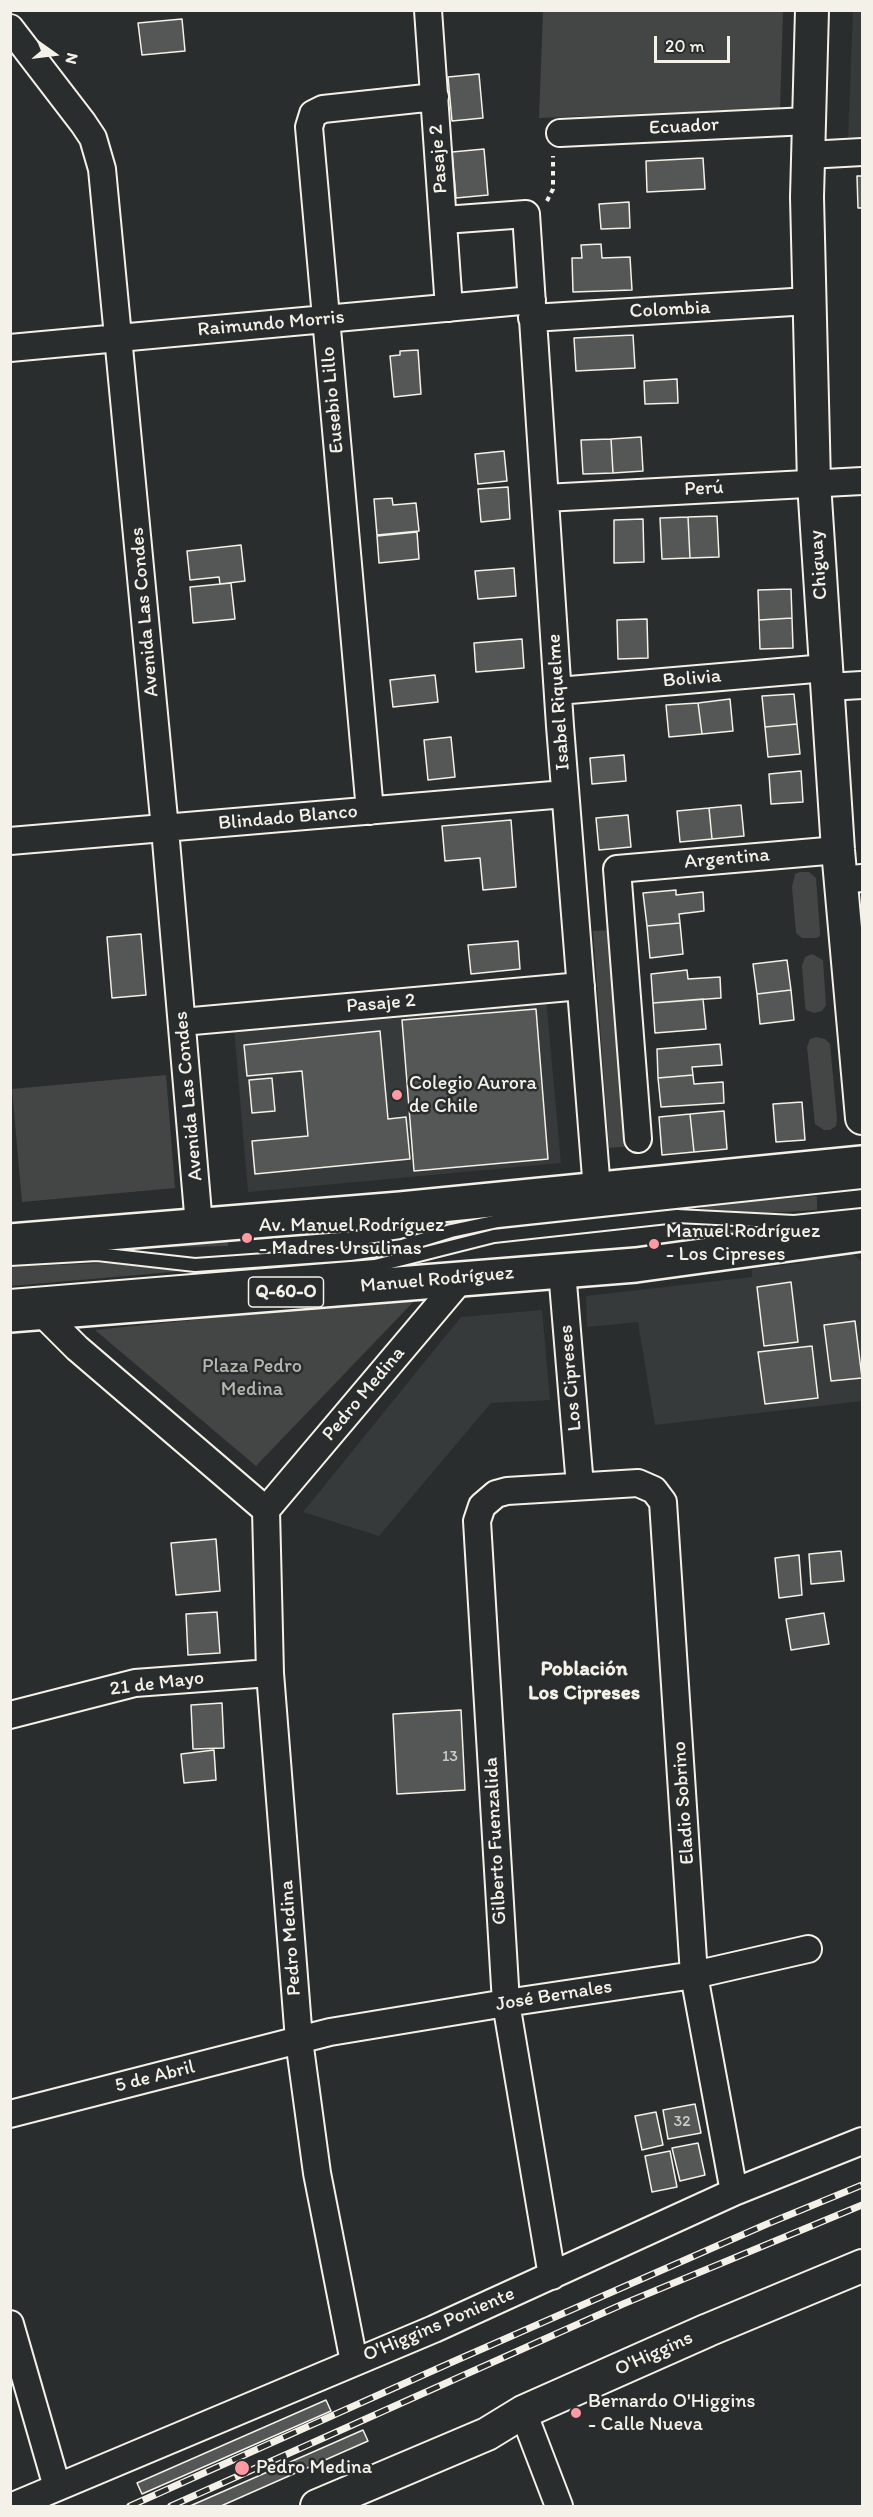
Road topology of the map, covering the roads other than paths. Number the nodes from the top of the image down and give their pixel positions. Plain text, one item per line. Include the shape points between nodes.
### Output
1 (18, 10) edge
2 (428, 10) edge
3 (812, 10) edge
4 (10, 11) edge
5 (10, 28) edge
6 (435, 97) junction
7 (808, 121) junction
8 (560, 133) road end
9 (862, 152) edge
10 (808, 155) junction
11 (444, 220) junction
12 (808, 301) junction
13 (449, 308) junction
14 (532, 309) junction
15 (326, 319) junction
16 (119, 338) junction
17 (10, 348) edge
18 (862, 481) edge
19 (814, 483) junction
20 (545, 498) junction
21 (826, 677) junction
22 (862, 685) edge
23 (558, 691) junction
24 (566, 794) junction
25 (370, 811) junction
26 (165, 829) junction
27 (10, 842) edge
28 (847, 869) edge
29 (581, 986) junction
30 (182, 1022) junction
31 (862, 1118) edge
32 (638, 1139) dead end
33 (862, 1163) edge
34 (862, 1182) edge
35 (597, 1190) junction
36 (862, 1215) edge
37 (199, 1226) junction
38 (862, 1234) edge
39 (10, 1241) edge
40 (10, 1259) edge
41 (562, 1271) junction
42 (462, 1278) junction
43 (10, 1296) edge
44 (26, 1314) edge
45 (580, 1486) junction
46 (266, 1510) junction
47 (270, 1673) junction
48 (10, 1715) edge
49 (808, 1948) dead end
50 (694, 1975) junction
51 (506, 2003) junction
52 (299, 2040) junction
53 (10, 2114) edge
54 (862, 2140) edge
55 (734, 2192) junction
56 (862, 2266) edge
57 (552, 2276) junction
58 (10, 2324) edge
59 (354, 2362) junction
60 (523, 2412) junction
61 (57, 2487) junction
62 (13, 2506) edge
63 (317, 2506) edge
64 (560, 2506) edge

1 - 4 street
2 - 6 street, Pasaje 2
3 - 7 street, Chiguay
5 - 16 street, Avenida Las Condes via 72,107 99,154
6 - 11 street, Pasaje 2
6 - 15 street, Eusebio Lillo via 323,109 310,120
7 - 8 street, Ecuador
7 - 10 street, Chiguay
9 - 10 street
10 - 12 street, Chiguay
11 - 13 street, Pasaje 2
11 - 14 street, Isabel Riquelme via 526,214
12 - 14 street, Colombia
12 - 19 street, Chiguay
13 - 14 street, Raimundo Morris
13 - 15 street, Raimundo Morris
14 - 20 street, Isabel Riquelme
15 - 16 street, Raimundo Morris
15 - 25 street, Eusebio Lillo
16 - 17 street, Raimundo Morris
16 - 26 street, Avenida Las Condes
18 - 19 street, Perú
19 - 20 street, Perú
19 - 21 street, Chiguay
20 - 23 street, Isabel Riquelme
21 - 22 street, Bolivia
21 - 23 street, Bolivia
21 - 28 street, Chiguay
23 - 24 street, Isabel Riquelme
24 - 25 street, Blindado Blanco
24 - 29 street, Isabel Riquelme
25 - 26 street, Blindado Blanco
26 - 27 street, Blindado Blanco
26 - 30 street, Avenida Las Condes
28 - 31 street, Chiguay
28 - 32 street, Argentina via 617,868
29 - 30 street, Pasaje 2
29 - 35 street, Isabel Riquelme
30 - 37 street, Avenida Las Condes
33 - 35 main road
34 - 40 lane via 498,1221 402,1246 350,1254 216,1265 98,1254
35 - 37 main road
36 - 43 lane via 794,1222 666,1217 494,1236 365,1267
37 - 39 main road
38 - 41 main road, Manuel Rodríguez / Q-60-O via 647,1264
41 - 42 main road, Manuel Rodríguez / Q-60-O
41 - 45 street, Los Cipreses
42 - 44 main road, Manuel Rodríguez / Q-60-O
42 - 46 street, Pedro Medina
44 - 46 street via 77,1348
45 - 50 street, Eladio Sobrino via 646,1485 659,1495 666,1510
45 - 51 street, Gilberto Fuenzalida via 496,1494 482,1506 477,1521
46 - 47 street, Pedro Medina
47 - 48 street, 21 de Mayo via 135,1683
47 - 52 street, Pedro Medina
49 - 50 street, José Bernales
50 - 51 street, José Bernales
50 - 55 street, Eladio Sobrino
51 - 52 street, José Bernales
51 - 57 street, Gilberto Fuenzalida
52 - 53 street, 5 de Abril
52 - 59 street, Pedro Medina via 317,2173
54 - 55 street, O'Higgins Poniente
55 - 57 street, O'Higgins Poniente
56 - 60 street, O'Higgins
57 - 59 street, O'Higgins Poniente
58 - 61 street
59 - 61 street, O'Higgins Poniente
60 - 63 street, O'Higgins via 488,2434
60 - 64 street
61 - 62 street, O'Higgins Poniente

